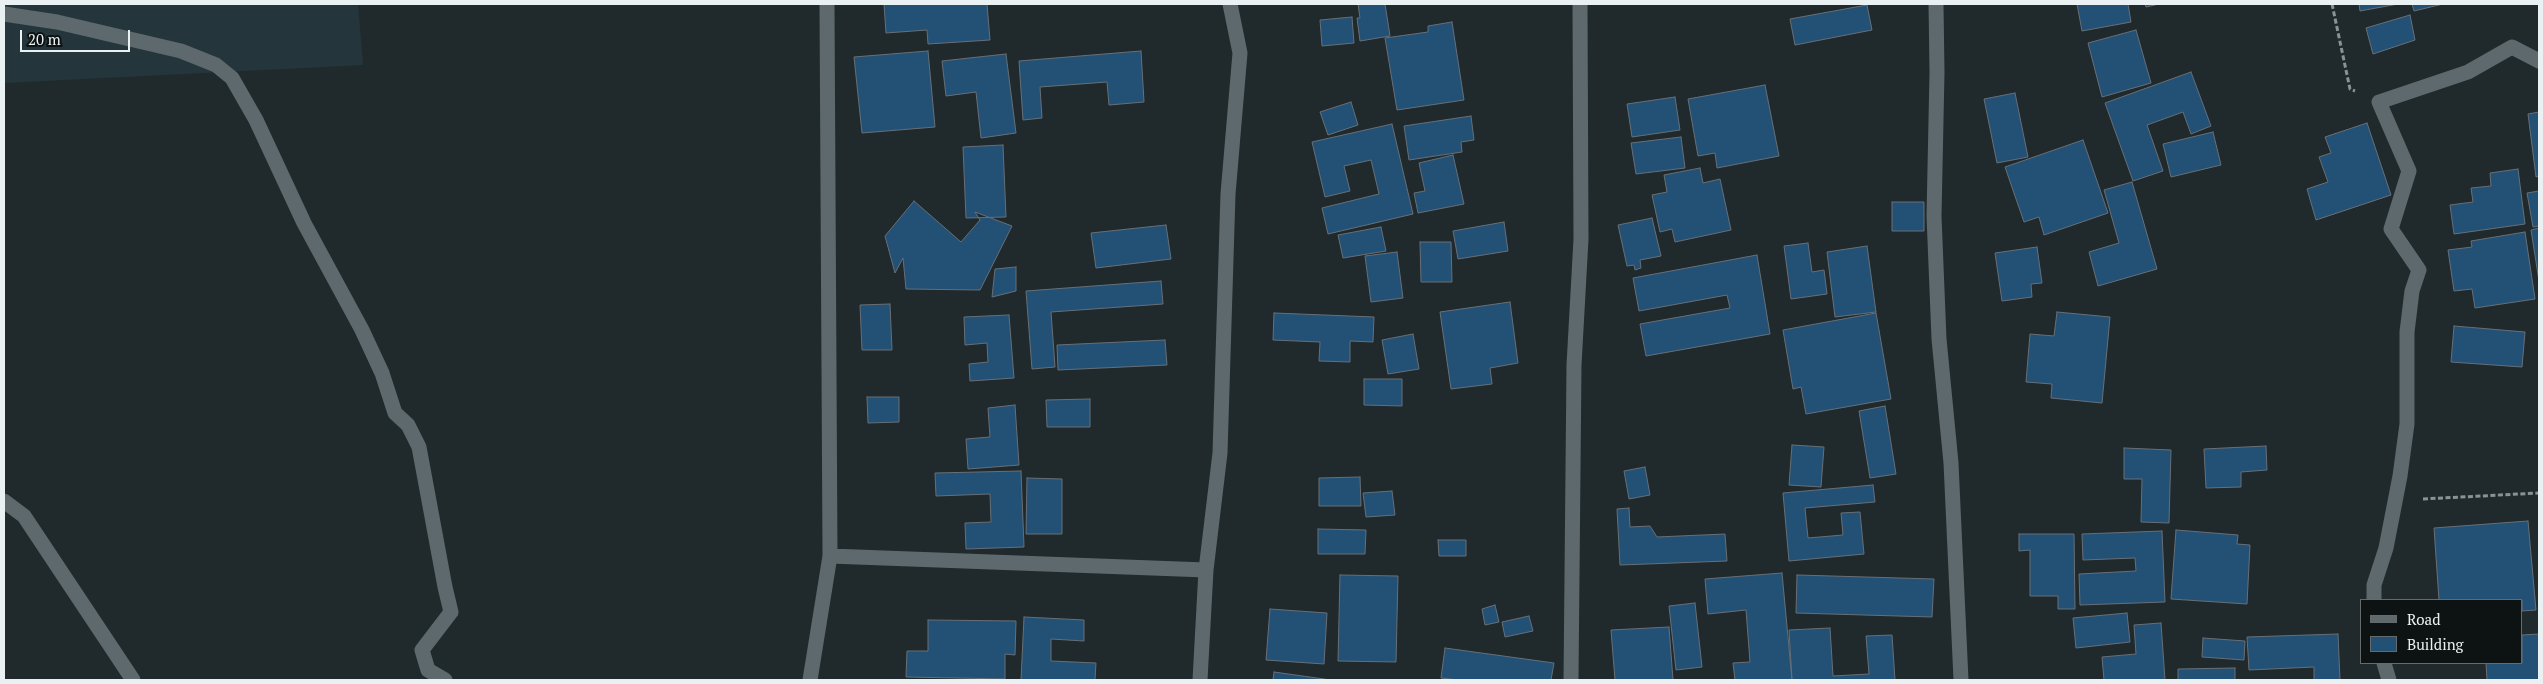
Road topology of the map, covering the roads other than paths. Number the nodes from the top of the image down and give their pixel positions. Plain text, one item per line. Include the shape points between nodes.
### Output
1 (827, 4) edge
2 (1230, 4) edge
3 (1580, 4) edge
4 (1936, 4) edge
5 (4, 14) edge
6 (2539, 61) edge
7 (4, 501) edge
8 (830, 556) junction
9 (1206, 570) junction
10 (2374, 599) edge
11 (2384, 664) edge
12 (133, 680) edge
13 (445, 680) edge
14 (810, 680) edge
15 (1200, 680) edge
16 (1571, 680) edge
17 (1961, 680) edge
18 (2389, 680) edge

1 - 8 street
2 - 9 street via 1240,53 1228,194 1220,453
3 - 16 street via 1581,238 1574,365
4 - 17 street via 1934,216 1951,463
5 - 13 street via 57,22 181,50 216,65 232,78 362,330 382,373 395,413 408,425 419,447 452,612 422,650 428,670
6 - 10 street via 2512,47 2468,72 2379,102 2409,171 2391,229 2419,270 2412,291 2407,332 2407,424 2386,548 2374,585
7 - 12 street via 24,516
8 - 9 street
8 - 14 street
9 - 15 street
11 - 18 street

